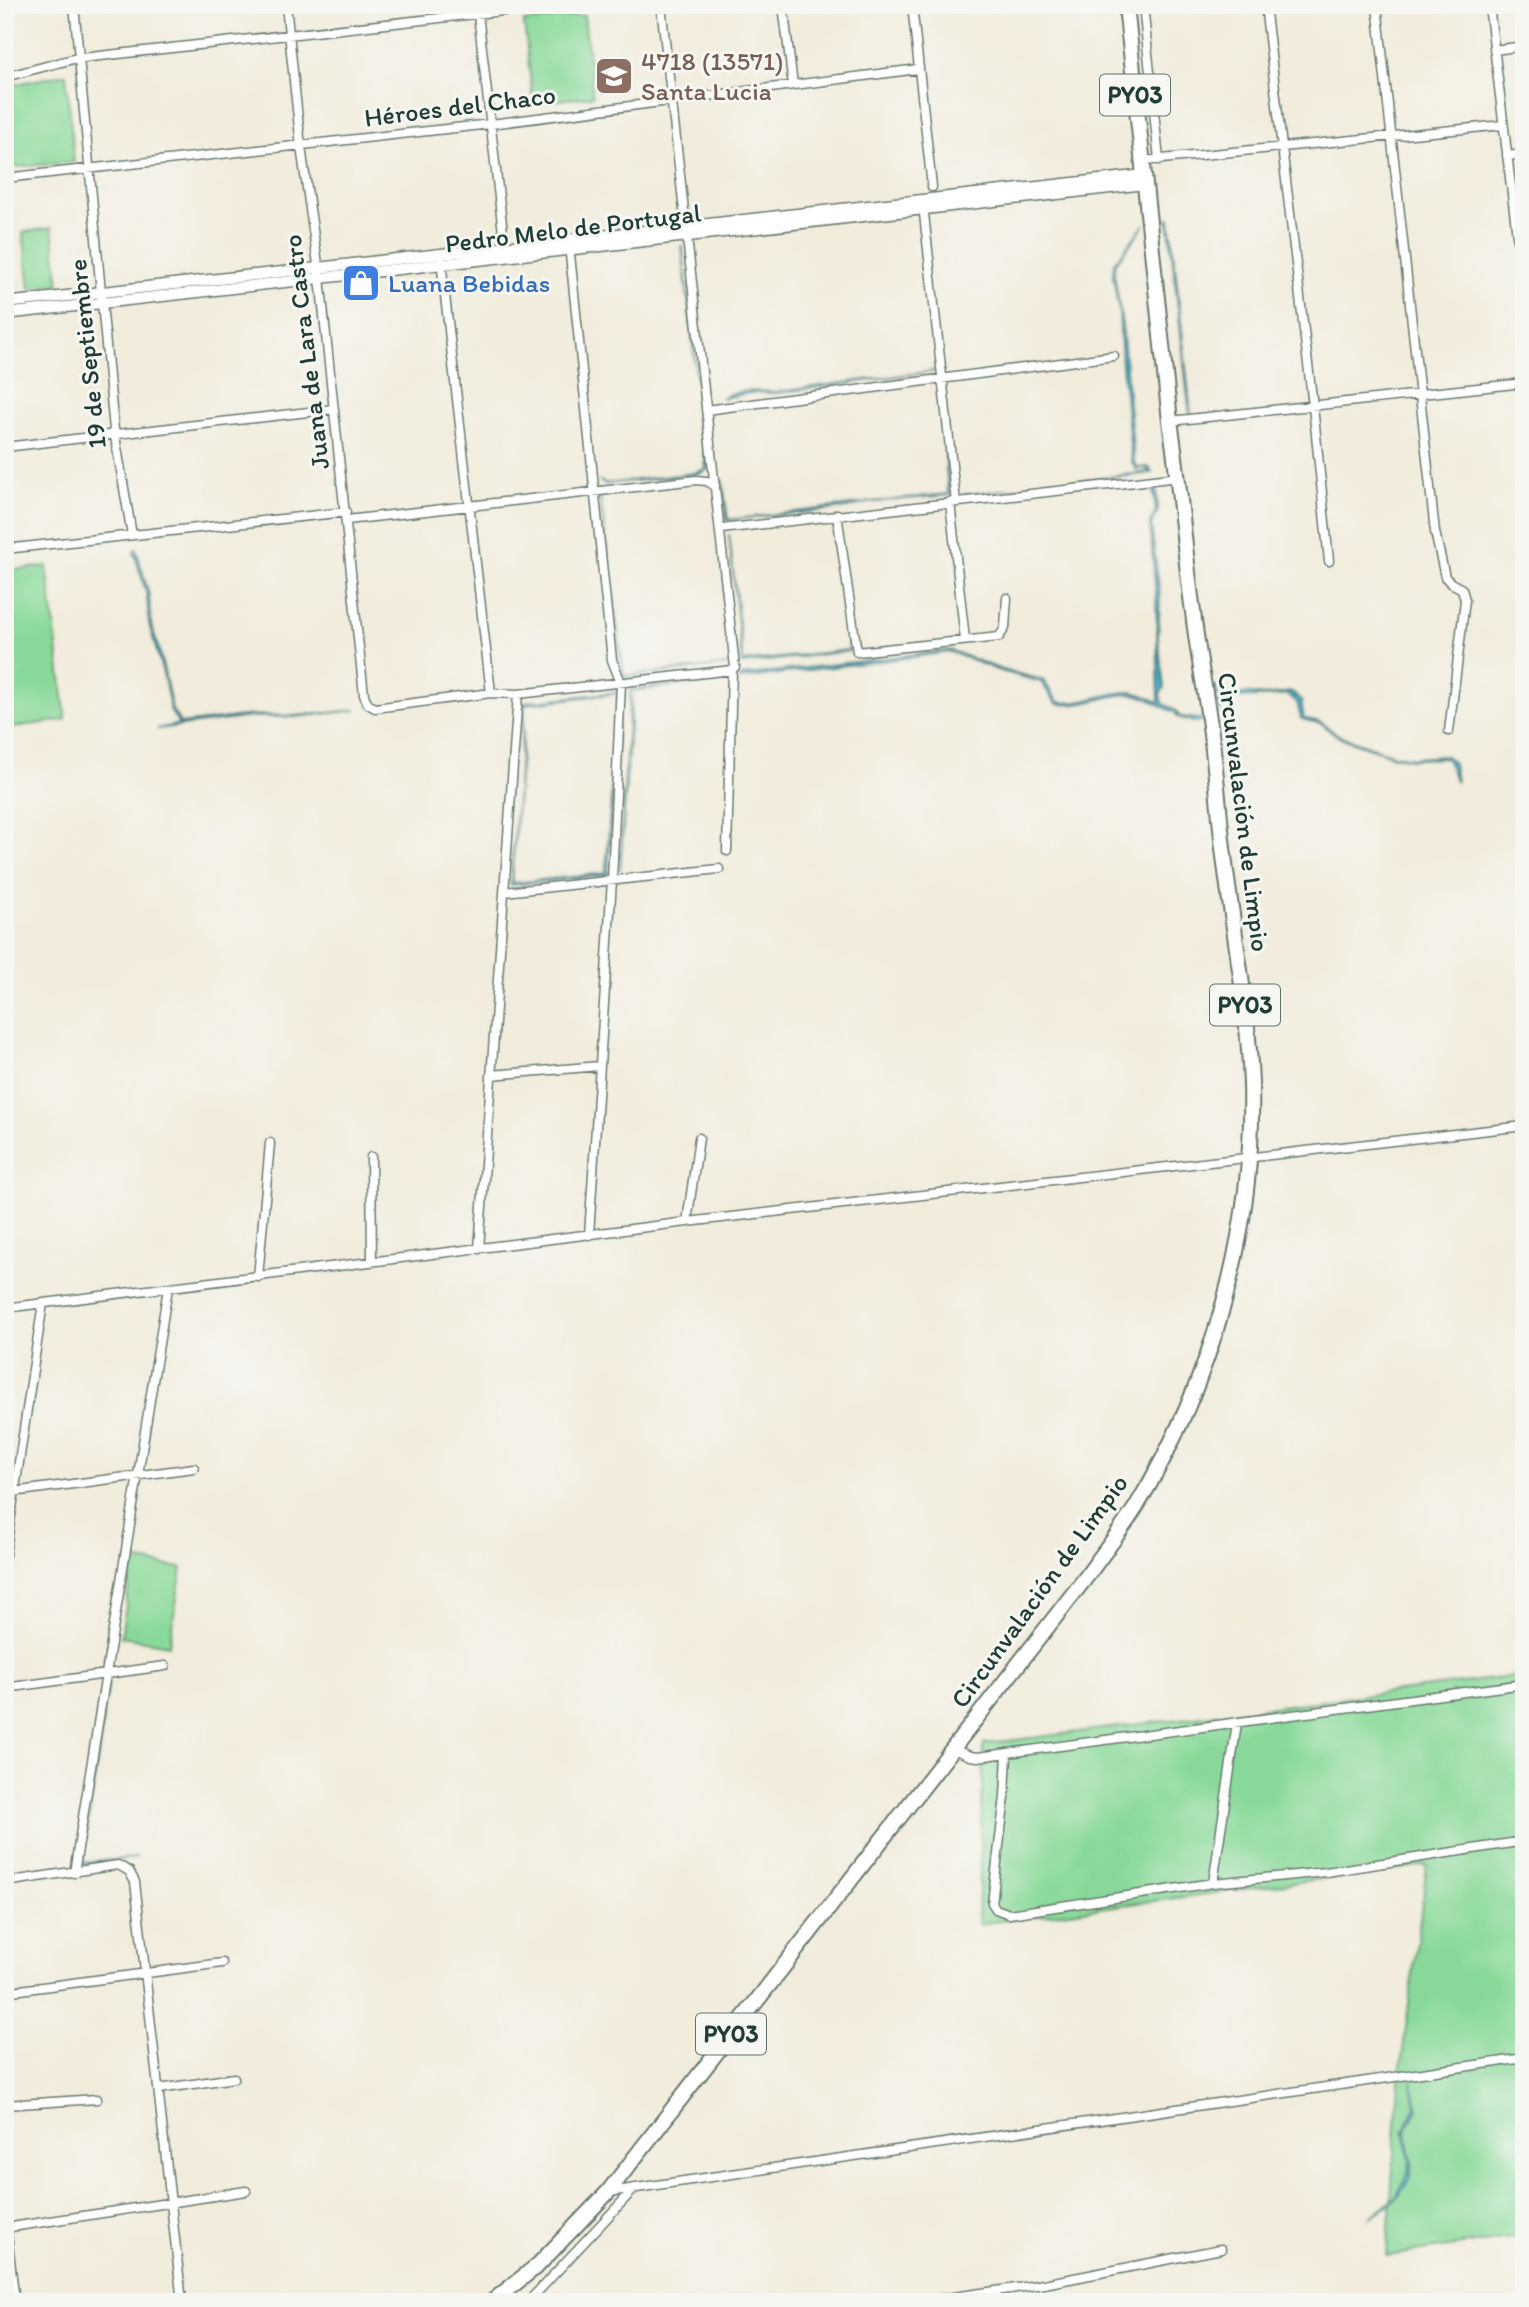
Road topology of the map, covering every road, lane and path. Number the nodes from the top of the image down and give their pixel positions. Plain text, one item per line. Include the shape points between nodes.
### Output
1 (74, 5) edge
2 (286, 5) edge
3 (556, 5) edge
4 (661, 5) edge
5 (783, 5) edge
6 (912, 5) edge
7 (1126, 5) edge
8 (1143, 5) edge
9 (1265, 5) edge
10 (1377, 5) edge
11 (1489, 5) edge
12 (477, 10) edge
13 (289, 35) junction
14 (1524, 46) edge
15 (1494, 50) junction
16 (79, 59) junction
17 (918, 69) junction
18 (5, 77) edge
19 (793, 85) junction
20 (672, 101) junction
21 (491, 124) junction
22 (1503, 125) junction
23 (1392, 137) junction
24 (301, 147) junction
25 (1282, 149) junction
26 (1524, 154) edge
27 (1507, 156) junction
28 (1160, 160) junction
29 (91, 168) junction
30 (1144, 174) junction
31 (5, 178) edge
32 (932, 187) dead end
33 (923, 204) junction
34 (687, 231) junction
35 (569, 244) junction
36 (505, 252) junction
37 (440, 259) junction
38 (1523, 268) edge
39 (319, 273) junction
40 (1524, 293) edge
41 (102, 298) junction
42 (5, 303) edge
43 (5, 314) edge
44 (1114, 356) dead end
45 (942, 377) junction
46 (1524, 383) edge
47 (1421, 394) junction
48 (1313, 406) junction
49 (334, 409) junction
50 (706, 410) junction
51 (1170, 421) junction
52 (114, 435) junction
53 (5, 447) edge
54 (1179, 477) junction
55 (715, 486) junction
56 (594, 491) junction
57 (953, 502) junction
58 (470, 506) junction
59 (837, 514) junction
60 (346, 516) junction
61 (720, 529) junction
62 (132, 536) junction
63 (5, 549) edge
64 (1329, 561) dead end
65 (1007, 598) dead end
66 (965, 640) junction
67 (732, 670) junction
68 (621, 683) junction
69 (491, 693) junction
70 (518, 694) junction
71 (1449, 731) dead end
72 (727, 851) dead end
73 (719, 869) dead end
74 (612, 880) junction
75 (505, 892) junction
76 (600, 1066) junction
77 (491, 1075) junction
78 (1524, 1126) edge
79 (699, 1138) dead end
80 (270, 1143) dead end
81 (372, 1157) dead end
82 (1248, 1157) junction
83 (687, 1222) junction
84 (589, 1235) junction
85 (479, 1249) junction
86 (372, 1262) junction
87 (258, 1276) junction
88 (168, 1288) junction
89 (43, 1303) junction
90 (5, 1308) edge
91 (194, 1468) dead end
92 (136, 1475) junction
93 (15, 1492) junction
94 (5, 1493) edge
95 (5, 1555) edge
96 (165, 1667) dead end
97 (104, 1674) junction
98 (1524, 1684) edge
99 (5, 1688) edge
100 (1237, 1723) junction
101 (953, 1749) junction
102 (1007, 1754) junction
103 (1524, 1841) edge
104 (74, 1873) junction
105 (5, 1882) edge
106 (1213, 1883) junction
107 (222, 1963) dead end
108 (144, 1973) junction
109 (5, 1992) edge
110 (1524, 2058) edge
111 (234, 2077) dead end
112 (159, 2089) junction
113 (97, 2099) dead end
114 (5, 2105) edge
115 (635, 2188) junction
116 (246, 2190) dead end
117 (608, 2192) junction
118 (171, 2200) junction
119 (5, 2217) edge
120 (6, 2228) edge
121 (1221, 2249) dead end
122 (15, 2302) edge
123 (182, 2302) edge
124 (492, 2302) edge
125 (528, 2302) edge
126 (919, 2302) edge

1 - 16 street, 19 de Septiembre
2 - 13 street, Juana de Lara Castro
3 - 12 street
4 - 20 street
5 - 19 street
6 - 17 street
7 - 30 highway, Circunvalación de Limpio / PY03
8 - 28 street
9 - 25 street
10 - 23 street
11 - 15 street
12 - 13 street
12 - 21 street
13 - 16 street
13 - 24 street, Juana de Lara Castro
14 - 15 street
15 - 22 street
16 - 18 street
16 - 29 street, 19 de Septiembre
17 - 19 street, Héroes del Chaco
17 - 32 street
19 - 20 street, Héroes del Chaco
20 - 21 street, Héroes del Chaco
20 - 34 street
21 - 24 street, Héroes del Chaco
21 - 36 street
22 - 23 street
22 - 27 street
23 - 25 street
23 - 47 street
24 - 29 street, Héroes del Chaco
24 - 39 street, Juana de Lara Castro
25 - 28 street
25 - 48 street
26 - 27 street
27 - 38 street
28 - 30 street
29 - 31 street, Héroes del Chaco
29 - 41 street, 19 de Septiembre
30 - 33 street, Pedro Melo de Portugal
30 - 51 highway, Circunvalación de Limpio / PY03
33 - 34 street, Pedro Melo de Portugal
33 - 45 street
34 - 35 street, Pedro Melo de Portugal
34 - 50 street
35 - 36 street, Pedro Melo de Portugal
35 - 56 street
36 - 37 street, Pedro Melo de Portugal
37 - 39 street, Pedro Melo de Portugal
37 - 58 street
38 - 40 street
39 - 41 street, Pedro Melo de Portugal
39 - 49 street, Juana de Lara Castro
41 - 42 street, Pedro Melo de Portugal
41 - 43 street, Pedro Melo de Portugal
41 - 52 street, 19 de Septiembre
44 - 45 street
45 - 50 street
45 - 57 street
46 - 47 street
47 - 48 street
47 - 71 street via 1441,563 1445,577 1461,589 1465,600
48 - 51 street
48 - 64 street
49 - 52 street
49 - 60 street, Juana de Lara Castro
50 - 55 street
51 - 54 highway, Circunvalación de Limpio / PY03
52 - 53 street
52 - 62 street, 19 de Septiembre
54 - 57 street
54 - 82 highway, Circunvalación de Limpio / PY03 via 1245,1005 1251,1086
55 - 56 street via 696,480
55 - 61 street
56 - 58 street
56 - 68 street via 612,660
57 - 59 street
57 - 66 street
58 - 60 street
58 - 69 street
59 - 61 street
59 - 66 street via 857,652
60 - 62 street
60 - 69 street, Juana de Lara Castro via 368,704 385,708
61 - 67 street via 736,663
62 - 63 street
65 - 66 street via 1001,635
67 - 68 street
67 - 72 street
68 - 70 street
68 - 74 street
69 - 70 street
70 - 75 street
73 - 74 street
74 - 75 street
74 - 76 street
75 - 77 street
76 - 77 street
76 - 84 street
77 - 85 street
78 - 82 street
79 - 83 street
80 - 87 street
81 - 86 street
82 - 83 street
82 - 101 highway, Circunvalación de Limpio / PY03 via 1240,1233 1216,1337 1184,1416 1135,1508
83 - 84 street
84 - 85 street
85 - 86 street
86 - 87 street
87 - 88 street
88 - 89 street
88 - 92 street
89 - 90 street
89 - 93 street
91 - 92 street
92 - 93 street
92 - 97 street
93 - 94 street
93 - 95 street
96 - 97 street
97 - 99 street
97 - 104 street
98 - 100 street
100 - 102 street
100 - 106 street
101 - 102 street via 974,1757
101 - 117 highway, Circunvalación de Limpio / PY03
102 - 106 street via 992,1893 996,1909 1009,1914
103 - 106 street via 1326,1872
104 - 105 street
104 - 108 street via 118,1866 129,1871 135,1882
107 - 108 street
108 - 109 street
108 - 112 street
110 - 115 street
111 - 112 street
112 - 118 street
113 - 114 street
115 - 117 street
115 - 125 street
116 - 118 street
117 - 124 highway, Circunvalación de Limpio / PY03 via 538,2265
118 - 120 street
118 - 123 street
119 - 120 street
120 - 122 street
121 - 126 street via 1044,2284

